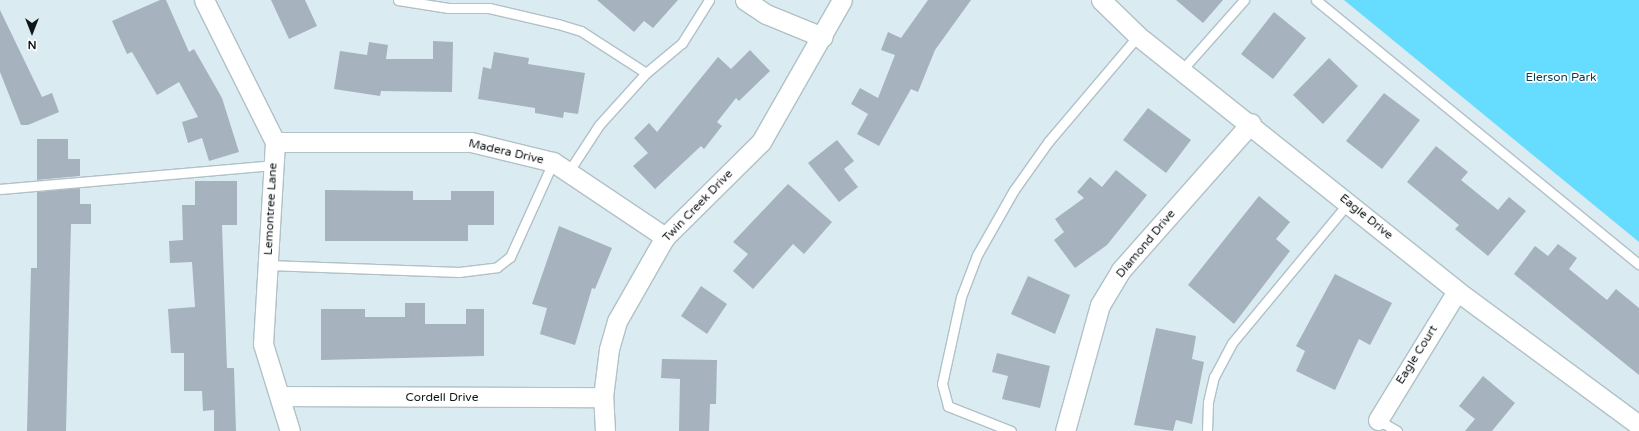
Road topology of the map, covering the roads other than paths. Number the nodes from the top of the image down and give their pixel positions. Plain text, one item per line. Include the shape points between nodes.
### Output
1 (204, 0) edge
2 (398, 0) edge
3 (710, 0) edge
4 (744, 0) edge
5 (842, 0) edge
6 (1101, 0) edge
7 (1244, 0) edge
8 (1316, 0) edge
9 (1138, 36) junction
10 (822, 37) junction
11 (1181, 71) junction
12 (646, 73) junction
13 (1251, 123) junction
14 (275, 142) junction
15 (274, 165) junction
16 (561, 167) junction
17 (0, 189) edge
18 (1349, 202) junction
19 (665, 237) junction
20 (1639, 264) edge
21 (268, 265) junction
22 (1457, 291) junction
23 (282, 396) junction
24 (603, 397) junction
25 (1378, 420) joint
26 (1639, 425) edge
27 (290, 431) edge
28 (606, 431) edge
29 (1011, 431) edge
30 (1065, 431) edge
31 (1207, 431) edge
32 (1397, 431) edge

1 - 14 street, Lemontree Lane
2 - 12 lane via 448,8 488,8 558,24 581,31
3 - 12 lane via 682,43
4 - 10 street via 766,14
5 - 10 street, Twin Creek Drive
6 - 9 street, Eagle Drive
7 - 11 lane
8 - 20 lane
9 - 11 street, Eagle Drive
9 - 29 lane via 1048,142 1014,190 977,255 961,296 942,384 948,406
10 - 19 street, Twin Creek Drive via 760,142
11 - 13 street, Eagle Drive
12 - 16 lane
13 - 18 street, Eagle Drive
13 - 30 street, Diamond Drive via 1121,270 1100,305
14 - 15 street, Lemontree Lane
14 - 16 street, Madera Drive via 471,142
15 - 17 lane
15 - 21 street, Lemontree Lane
16 - 19 street, Madera Drive
16 - 21 lane via 510,257 497,267 459,272
18 - 22 street, Eagle Drive
18 - 31 lane via 1232,343 1214,377 1208,402
19 - 24 street, Twin Creek Drive via 617,321 609,349
21 - 23 street, Lemontree Lane via 263,344
22 - 25 street, Eagle Court
22 - 26 street, Eagle Drive
23 - 24 street, Cordell Drive
23 - 27 street, Lemontree Lane
24 - 28 street, Twin Creek Drive
25 - 32 lane

